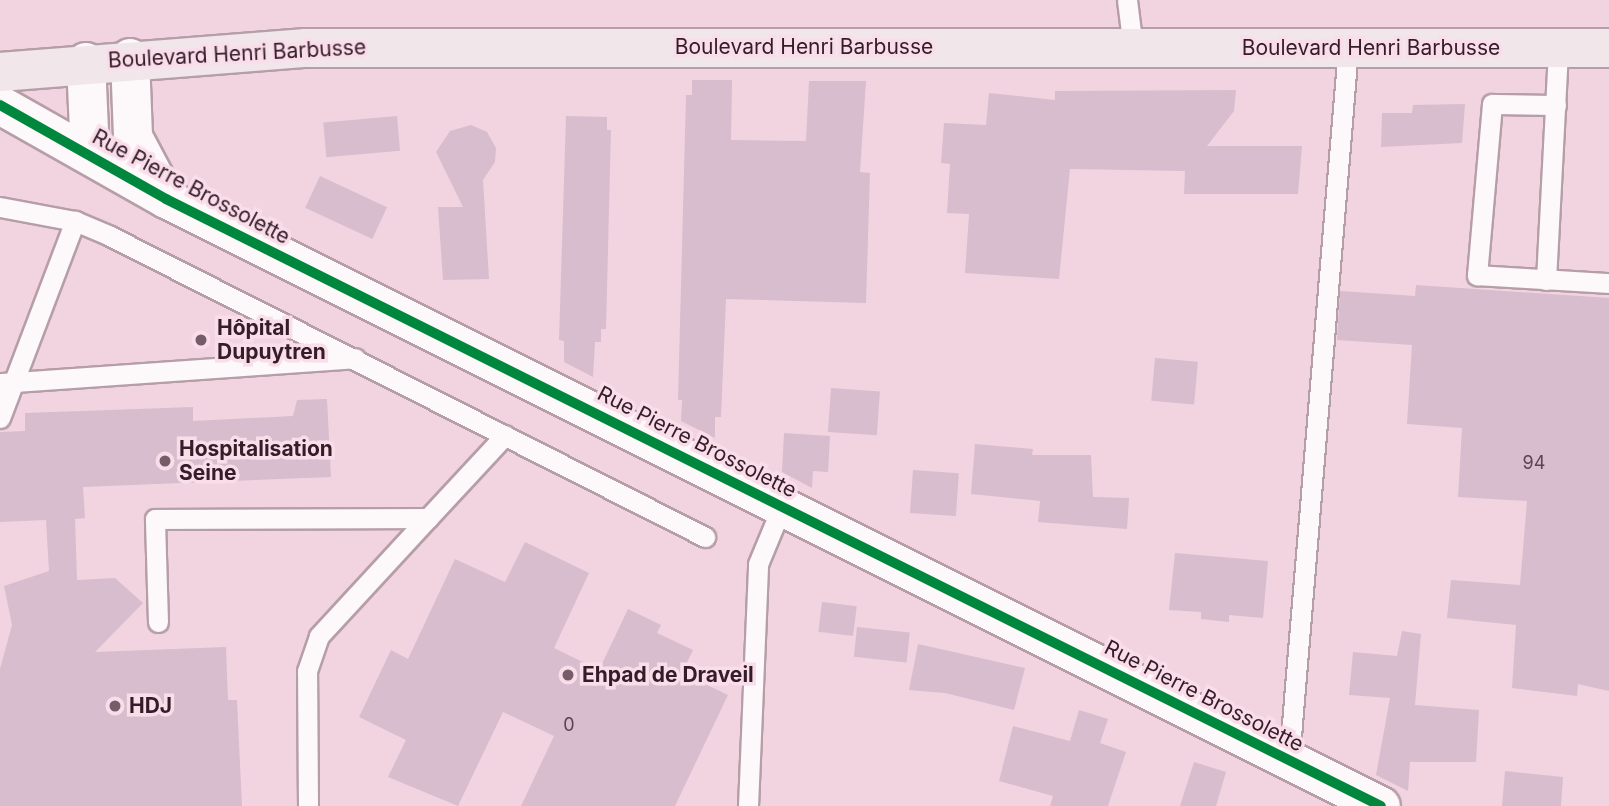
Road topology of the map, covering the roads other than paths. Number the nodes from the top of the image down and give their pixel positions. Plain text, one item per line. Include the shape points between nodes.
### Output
1 (1127, 0) edge
2 (1133, 48) junction
3 (1348, 48) junction
4 (1558, 48) junction
5 (1609, 48) edge
6 (130, 58) junction
7 (86, 62) junction
8 (0, 72) edge
9 (0, 105) edge
10 (1556, 105) junction
11 (90, 155) junction
12 (166, 199) junction
13 (0, 207) edge
14 (75, 221) junction
15 (1546, 280) junction
16 (1609, 283) edge
17 (356, 358) junction
18 (7, 383) edge
19 (0, 418) edge
20 (505, 435) junction
21 (782, 506) junction
22 (428, 518) junction
23 (705, 537) dead end
24 (158, 622) dead end
25 (1289, 760) junction
26 (308, 806) edge
27 (748, 806) edge
28 (1381, 806) edge

1 - 2 lane
2 - 3 main road, Boulevard Henri Barbusse
2 - 6 main road, Boulevard Henri Barbusse via 306,48
3 - 4 main road, Boulevard Henri Barbusse
3 - 25 lane
4 - 5 main road, Boulevard Henri Barbusse
4 - 10 lane
6 - 7 main road, Boulevard Henri Barbusse
6 - 12 street, Rue Pierre Brossolette via 134,137
7 - 8 main road, Boulevard Henri Barbusse
7 - 11 street, Rue Pierre Brossolette
9 - 11 street, Rue Pierre Brossolette
10 - 15 lane
10 - 15 lane via 1492,104 1477,275
11 - 12 street, Rue Pierre Brossolette
12 - 21 street, Rue Pierre Brossolette
13 - 14 lane
14 - 17 lane
14 - 18 lane
15 - 16 lane
17 - 18 lane
17 - 20 lane
18 - 19 lane
20 - 22 lane
20 - 23 lane
21 - 25 street, Rue Pierre Brossolette
21 - 27 lane via 758,564
22 - 24 lane via 155,519
22 - 26 lane via 319,636 307,671
25 - 28 street, Rue Pierre Brossolette

